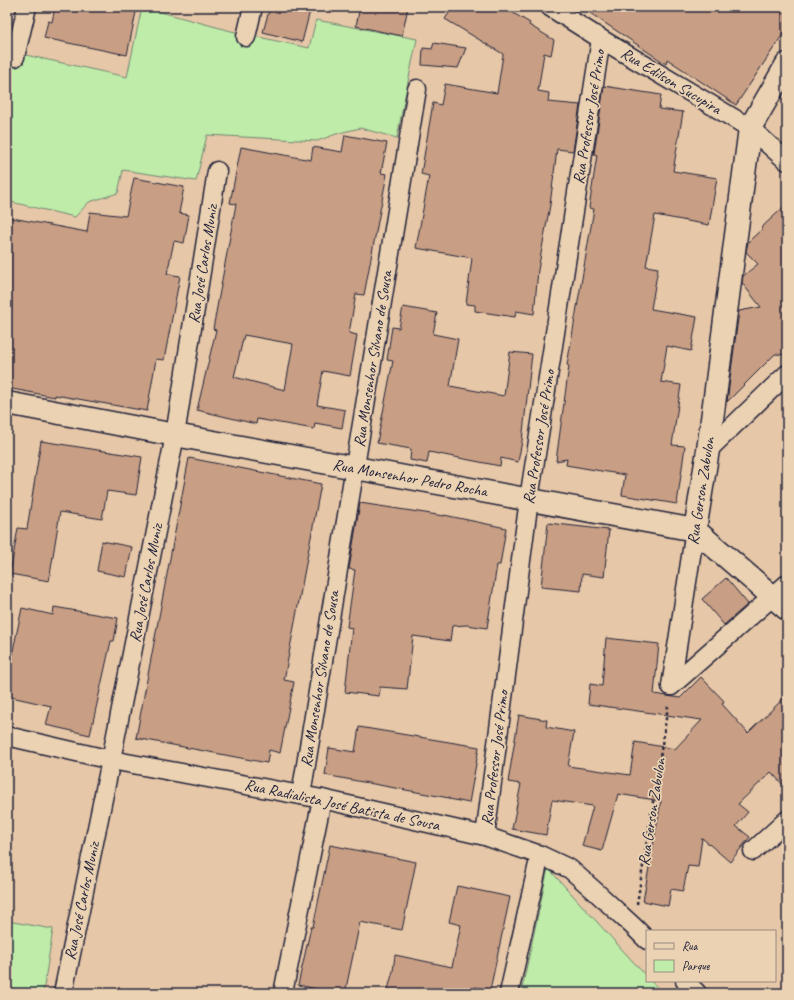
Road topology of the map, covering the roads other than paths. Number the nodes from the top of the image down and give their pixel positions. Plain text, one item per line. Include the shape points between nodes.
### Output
1 (27, 7) edge
2 (253, 7) edge
3 (550, 7) edge
4 (246, 37) dead end
5 (601, 39) junction
6 (15, 57) dead end
7 (787, 64) edge
8 (417, 89) dead end
9 (750, 128) junction
10 (787, 161) edge
11 (217, 171) dead end
12 (787, 374) edge
13 (7, 403) edge
14 (175, 435) junction
15 (708, 450) junction
16 (355, 468) junction
17 (529, 500) junction
18 (695, 530) junction
19 (782, 596) edge
20 (7, 736) edge
21 (111, 760) junction
22 (301, 795) junction
23 (322, 799) junction
24 (787, 820) edge
25 (485, 836) junction
26 (752, 851) dead end
27 (540, 855) junction
28 (646, 939) edge
29 (686, 982) edge
30 (63, 993) edge
31 (283, 993) edge
32 (509, 993) edge
33 (697, 993) edge

1 - 6 street
2 - 4 street
3 - 5 street, Rua Edilson Sucupira
5 - 9 street, Rua Edilson Sucupira
5 - 17 street, Rua Professor José Primo
7 - 9 street, Rua Gerson Zabulon
8 - 16 street, Rua Monsenhor Silvano de Sousa
9 - 10 street, Rua Edilson Sucupira
9 - 15 street, Rua Gerson Zabulon
11 - 14 street, Rua José Carlos Muniz
12 - 15 street
13 - 14 street, Rua Monsenhor Pedro Rocha
14 - 16 street, Rua Monsenhor Pedro Rocha
14 - 21 street, Rua José Carlos Muniz
15 - 18 street, Rua Gerson Zabulon
16 - 17 street, Rua Monsenhor Pedro Rocha
16 - 22 street, Rua Monsenhor Silvano de Sousa
17 - 18 street, Rua Monsenhor Pedro Rocha
17 - 25 street, Rua Professor José Primo
18 - 19 street, Rua Monsenhor Pedro Rocha
18 - 19 street, Rua Gerson Zabulon via 671,686
20 - 21 street, Rua Radialista José Batista de Sousa
21 - 22 street, Rua Radialista José Batista de Sousa
21 - 30 street, Rua José Carlos Muniz
22 - 23 street, Rua Radialista José Batista de Sousa
23 - 25 street, Rua Radialista José Batista de Sousa
23 - 31 street
24 - 26 street
25 - 27 street, Rua Radialista José Batista de Sousa
27 - 28 street, Rua Radialista José Batista de Sousa via 570,869
27 - 32 street
29 - 33 street

